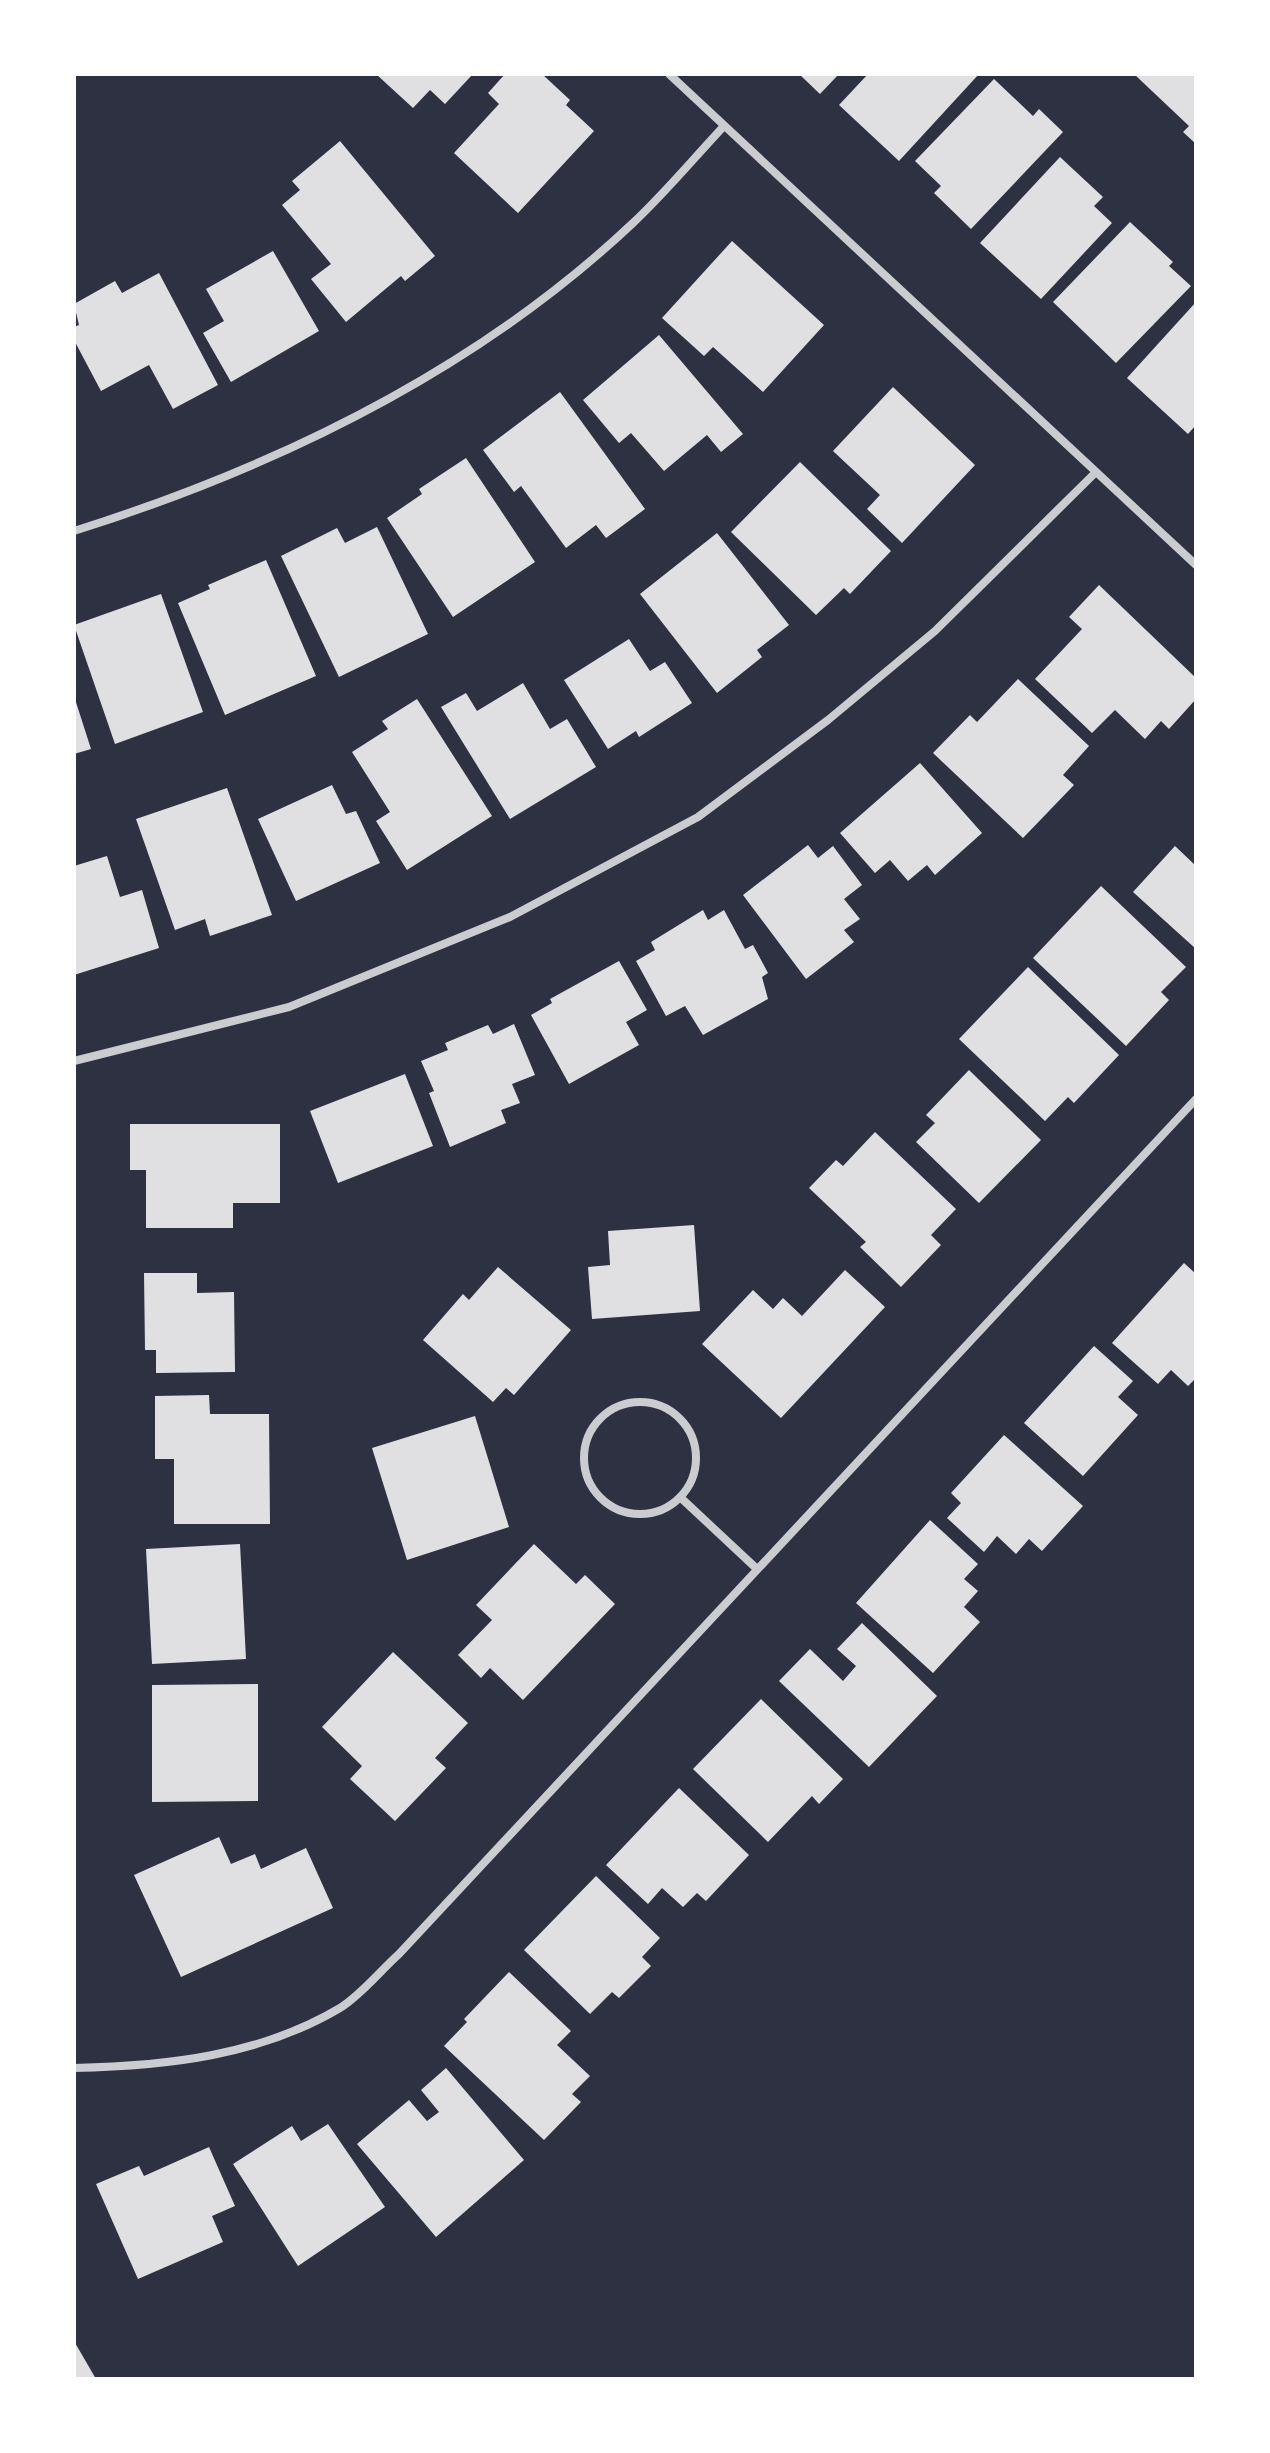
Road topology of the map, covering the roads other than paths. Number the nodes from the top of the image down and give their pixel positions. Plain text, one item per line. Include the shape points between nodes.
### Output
1 (669, 74) edge
2 (724, 126) junction
3 (1096, 472) junction
4 (74, 531) edge
5 (1196, 565) edge
6 (74, 1061) edge
7 (1196, 1099) edge
8 (680, 1497) junction
9 (757, 1569) junction
10 (74, 2068) edge

1 - 2 street
2 - 3 street
2 - 4 street via 632,223 526,311 425,378 243,471
3 - 5 street
3 - 6 street via 935,631 698,817 510,917 289,1007
7 - 9 street
8 - 8 street via 696,1463 687,1426 657,1404 620,1404 604,1413 585,1444 586,1472 598,1496 612,1508 648,1514
8 - 9 street
9 - 10 street via 399,1954 342,2007 268,2042 158,2066

